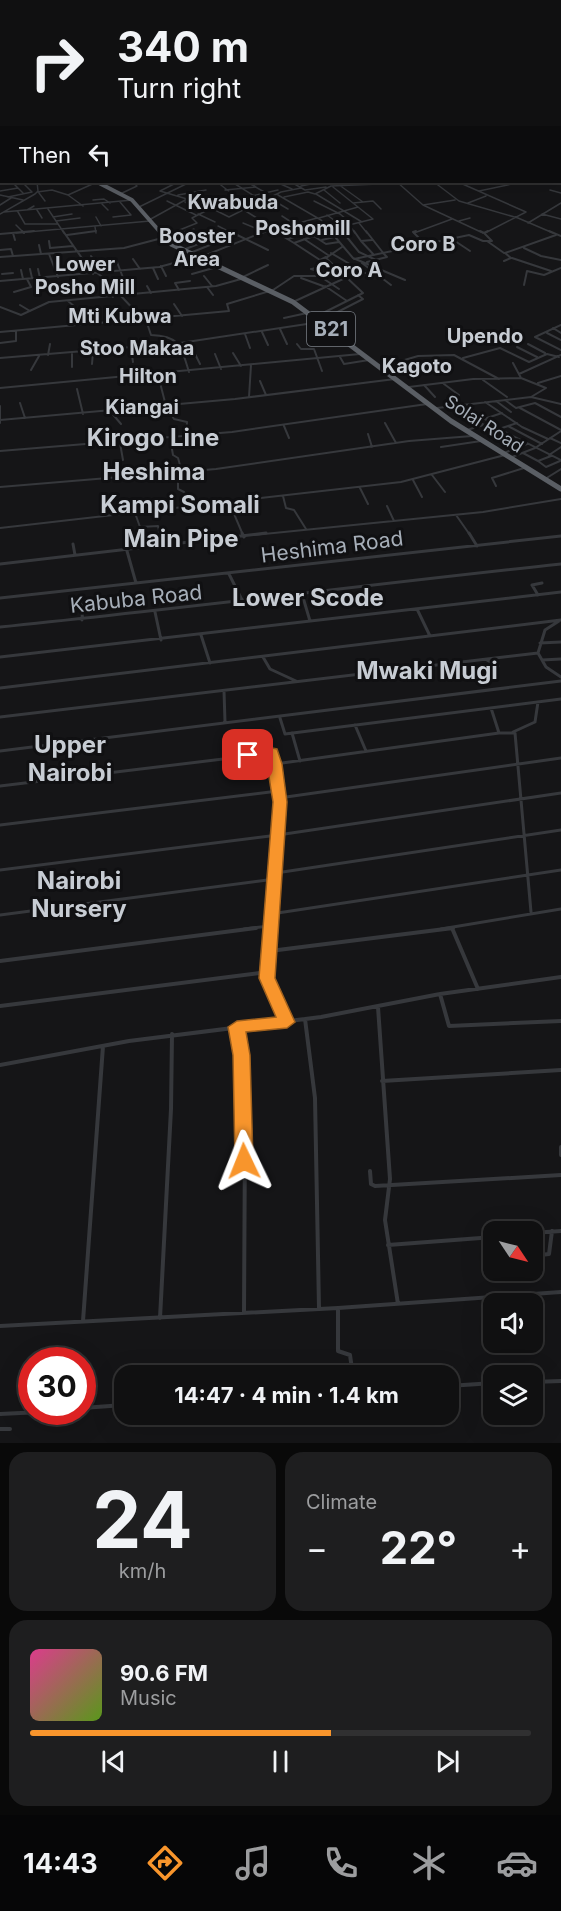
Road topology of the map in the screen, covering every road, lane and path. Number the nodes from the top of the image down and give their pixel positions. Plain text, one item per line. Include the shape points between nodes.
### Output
1 (14, 183) edge
2 (23, 183) edge
3 (37, 183) edge
4 (95, 183) edge
5 (99, 183) edge
6 (135, 183) edge
7 (176, 183) edge
8 (218, 183) edge
9 (233, 183) edge
10 (249, 183) edge
11 (268, 183) edge
12 (278, 183) edge
13 (293, 183) edge
14 (318, 183) edge
15 (324, 183) edge
16 (337, 183) edge
17 (363, 183) edge
18 (377, 183) edge
19 (399, 183) edge
20 (435, 183) edge
21 (460, 183) edge
22 (510, 183) edge
23 (186, 184) dead end
24 (252, 185) junction
25 (344, 185) junction
26 (366, 185) junction
27 (272, 186) dead end
28 (256, 187) junction
29 (300, 187) junction
30 (331, 187) junction
31 (18, 188) junction
32 (240, 189) junction
33 (206, 190) dead end
34 (225, 190) junction
35 (293, 190) junction
36 (324, 190) junction
37 (550, 190) dead end
38 (0, 191) edge
39 (280, 191) junction
40 (477, 191) junction
41 (32, 192) junction
42 (37, 193) junction
43 (164, 193) junction
44 (266, 193) junction
45 (561, 193) edge
46 (23, 194) junction
47 (120, 194) junction
48 (316, 194) junction
49 (0, 195) edge
50 (68, 195) junction
51 (278, 195) junction
52 (8, 196) junction
53 (176, 196) junction
54 (252, 196) junction
55 (486, 196) junction
56 (230, 197) junction
57 (283, 197) junction
58 (12, 198) junction
59 (271, 199) junction
60 (93, 200) dead end
61 (132, 200) junction
62 (185, 200) junction
63 (456, 200) junction
64 (25, 201) junction
65 (45, 201) dead end
66 (167, 201) dead end
67 (314, 201) dead end
68 (120, 202) junction
69 (352, 202) junction
70 (363, 202) junction
71 (110, 203) junction
72 (220, 203) junction
73 (262, 203) junction
74 (340, 203) junction
75 (466, 203) junction
76 (561, 203) edge
77 (102, 204) junction
78 (336, 204) junction
79 (0, 205) edge
80 (177, 205) junction
81 (423, 205) junction
82 (34, 206) dead end
83 (83, 206) junction
84 (257, 206) junction
85 (139, 207) junction
86 (358, 207) junction
87 (249, 208) junction
88 (48, 209) junction
89 (213, 209) junction
90 (262, 209) dead end
91 (275, 209) dead end
92 (288, 209) dead end
93 (381, 209) dead end
94 (37, 210) junction
95 (108, 210) dead end
96 (202, 210) junction
97 (244, 210) junction
98 (346, 210) junction
99 (26, 211) junction
100 (4, 212) junction
101 (18, 212) junction
102 (239, 212) junction
103 (336, 213) junction
104 (0, 214) edge
105 (72, 214) dead end
106 (542, 214) junction
107 (197, 215) junction
108 (327, 215) junction
109 (282, 216) dead end
110 (53, 217) junction
111 (96, 217) dead end
112 (113, 217) dead end
113 (42, 218) dead end
114 (80, 218) dead end
115 (318, 218) junction
116 (470, 218) dead end
117 (518, 218) junction
118 (452, 219) junction
119 (561, 219) edge
120 (149, 220) junction
121 (215, 222) dead end
122 (361, 222) junction
123 (457, 222) junction
124 (57, 223) junction
125 (243, 223) dead end
126 (294, 223) junction
127 (337, 223) junction
128 (323, 224) junction
129 (528, 224) junction
130 (16, 225) dead end
131 (350, 225) junction
132 (101, 226) junction
133 (218, 226) dead end
134 (95, 227) junction
135 (299, 227) junction
136 (341, 227) junction
137 (194, 229) dead end
138 (62, 230) junction
139 (271, 230) junction
140 (329, 230) junction
141 (265, 232) junction
142 (309, 232) junction
143 (13, 233) junction
144 (24, 233) junction
145 (484, 233) junction
146 (0, 234) edge
147 (280, 234) junction
148 (201, 235) dead end
149 (559, 235) edge
150 (66, 236) junction
151 (314, 236) junction
152 (164, 237) junction
153 (334, 237) junction
154 (288, 239) junction
155 (452, 239) junction
156 (15, 240) dead end
157 (245, 240) junction
158 (304, 240) junction
159 (320, 240) junction
160 (372, 240) junction
161 (49, 241) dead end
162 (206, 241) dead end
163 (362, 241) junction
164 (487, 241) junction
165 (339, 242) junction
166 (215, 243) dead end
167 (294, 243) junction
168 (171, 244) junction
169 (329, 244) junction
170 (39, 245) dead end
171 (73, 246) junction
172 (427, 246) junction
173 (342, 247) junction
174 (524, 248) junction
175 (0, 250) edge
176 (181, 250) junction
177 (268, 250) dead end
178 (76, 251) junction
179 (470, 252) dead end
180 (188, 253) junction
181 (504, 253) junction
182 (42, 254) junction
183 (49, 254) junction
184 (330, 254) junction
185 (384, 254) junction
186 (374, 255) junction
187 (14, 256) junction
188 (91, 256) dead end
189 (368, 256) junction
190 (0, 257) edge
191 (198, 257) junction
192 (512, 258) junction
193 (134, 259) dead end
194 (354, 259) junction
195 (320, 260) junction
196 (376, 260) junction
197 (561, 260) edge
198 (82, 261) junction
199 (361, 261) junction
200 (504, 261) dead end
201 (117, 262) dead end
202 (98, 263) dead end
203 (365, 263) junction
204 (268, 265) dead end
205 (161, 266) junction
206 (219, 266) junction
207 (328, 266) junction
208 (153, 268) junction
209 (334, 268) junction
210 (561, 268) edge
211 (30, 269) dead end
212 (38, 269) dead end
213 (140, 269) junction
214 (21, 270) dead end
215 (339, 270) junction
216 (122, 271) junction
217 (324, 272) junction
218 (553, 272) junction
219 (102, 273) junction
220 (365, 273) dead end
221 (2, 274) dead end
222 (95, 274) junction
223 (192, 274) dead end
224 (166, 276) dead end
225 (204, 276) dead end
226 (297, 276) junction
227 (58, 277) junction
228 (245, 277) junction
229 (32, 278) junction
230 (40, 278) junction
231 (124, 278) junction
232 (25, 279) junction
233 (158, 279) dead end
234 (344, 279) junction
235 (14, 280) junction
236 (405, 280) dead end
237 (0, 281) edge
238 (106, 281) junction
239 (190, 281) dead end
240 (330, 283) junction
241 (391, 285) dead end
242 (524, 285) dead end
243 (147, 286) dead end
244 (212, 286) junction
245 (325, 286) junction
246 (100, 287) dead end
247 (207, 287) junction
248 (127, 288) dead end
249 (339, 289) dead end
250 (179, 290) junction
251 (273, 290) junction
252 (14, 292) dead end
253 (151, 293) junction
254 (126, 295) junction
255 (213, 295) dead end
256 (358, 295) junction
257 (121, 296) junction
258 (113, 297) junction
259 (68, 301) junction
260 (347, 301) junction
261 (293, 302) junction
262 (174, 304) dead end
263 (20, 305) dead end
264 (1, 307) edge
265 (75, 307) dead end
266 (30, 311) junction
267 (309, 312) junction
268 (182, 316) junction
269 (284, 318) dead end
270 (148, 320) junction
271 (319, 320) junction
272 (561, 325) edge
273 (553, 328) junction
274 (280, 329) junction
275 (16, 331) junction
276 (0, 332) edge
277 (262, 332) junction
278 (546, 332) junction
279 (561, 333) edge
280 (245, 334) junction
281 (561, 340) edge
282 (189, 342) junction
283 (0, 343) edge
284 (180, 343) junction
285 (50, 344) dead end
286 (286, 344) dead end
287 (297, 344) dead end
288 (528, 344) dead end
289 (268, 345) dead end
290 (250, 348) dead end
291 (517, 348) dead end
292 (131, 349) junction
293 (561, 350) edge
294 (93, 352) junction
295 (233, 353) dead end
296 (72, 354) junction
297 (215, 354) dead end
298 (364, 354) junction
299 (547, 354) junction
300 (48, 355) junction
301 (39, 356) junction
302 (560, 356) edge
303 (0, 357) edge
304 (340, 357) junction
305 (537, 357) junction
306 (318, 358) junction
307 (462, 358) junction
308 (372, 360) junction
309 (133, 362) dead end
310 (513, 363) dead end
311 (92, 364) dead end
312 (200, 364) dead end
313 (251, 365) junction
314 (241, 366) junction
315 (72, 367) dead end
316 (381, 367) junction
317 (221, 369) junction
318 (31, 370) dead end
319 (322, 371) dead end
320 (189, 372) junction
321 (519, 374) junction
322 (158, 375) junction
323 (561, 376) edge
324 (398, 378) junction
325 (521, 378) junction
326 (483, 379) junction
327 (499, 380) junction
328 (260, 381) dead end
329 (443, 383) junction
330 (538, 383) junction
331 (424, 385) junction
332 (407, 387) junction
333 (0, 388) edge
334 (77, 389) dead end
335 (459, 394) dead end
336 (266, 395) junction
337 (249, 397) junction
338 (435, 397) dead end
339 (522, 397) junction
340 (531, 397) junction
341 (504, 399) junction
342 (508, 399) junction
343 (494, 400) junction
344 (484, 401) junction
345 (20, 403) dead end
346 (429, 404) junction
347 (464, 404) junction
348 (530, 404) junction
349 (561, 404) edge
350 (454, 405) junction
351 (0, 406) edge
352 (166, 406) junction
353 (519, 408) junction
354 (435, 409) junction
355 (110, 411) junction
356 (511, 412) junction
357 (83, 414) junction
358 (502, 414) junction
359 (561, 417) edge
360 (25, 418) junction
361 (484, 419) junction
362 (0, 421) edge
363 (386, 423) dead end
364 (490, 423) junction
365 (517, 423) junction
366 (121, 424) dead end
367 (284, 425) junction
368 (482, 426) junction
369 (508, 426) junction
370 (499, 429) junction
371 (466, 430) junction
372 (561, 430) edge
373 (368, 434) dead end
374 (474, 435) junction
375 (186, 436) junction
376 (514, 437) junction
377 (170, 438) junction
378 (289, 438) dead end
379 (549, 439) junction
380 (483, 441) junction
381 (120, 443) junction
382 (396, 443) junction
383 (527, 444) junction
384 (542, 444) junction
385 (561, 445) edge
386 (372, 447) junction
387 (441, 447) dead end
388 (535, 448) junction
389 (0, 451) edge
390 (523, 453) junction
391 (507, 455) junction
392 (550, 456) junction
393 (123, 460) dead end
394 (561, 460) edge
395 (538, 461) junction
396 (526, 467) junction
397 (561, 469) edge
398 (180, 472) junction
399 (432, 475) junction
400 (545, 479) junction
401 (413, 480) junction
402 (496, 486) dead end
403 (0, 487) edge
404 (360, 488) junction
405 (560, 489) edge
406 (445, 492) dead end
407 (283, 496) junction
408 (422, 497) dead end
409 (561, 499) edge
410 (229, 502) junction
411 (368, 504) dead end
412 (387, 506) dead end
413 (192, 507) junction
414 (135, 513) junction
415 (456, 515) junction
416 (394, 521) junction
417 (0, 528) edge
418 (306, 529) junction
419 (561, 536) edge
420 (244, 537) junction
421 (73, 544) dead end
422 (477, 546) junction
423 (162, 547) junction
424 (127, 551) junction
425 (75, 555) junction
426 (0, 564) edge
427 (561, 564) edge
428 (229, 574) junction
429 (136, 583) junction
430 (542, 583) dead end
431 (561, 592) edge
432 (302, 594) junction
433 (538, 595) junction
434 (0, 598) edge
435 (82, 599) dead end
436 (243, 602) junction
437 (417, 609) junction
438 (155, 612) junction
439 (82, 620) junction
440 (561, 620) edge
441 (310, 621) junction
442 (0, 627) edge
443 (201, 635) junction
444 (430, 636) junction
445 (161, 640) junction
446 (561, 642) edge
447 (540, 643) junction
448 (538, 653) junction
449 (0, 657) edge
450 (263, 657) junction
451 (486, 659) junction
452 (561, 659) edge
453 (542, 660) junction
454 (210, 663) junction
455 (464, 671) dead end
456 (561, 679) edge
457 (299, 682) junction
458 (0, 688) edge
459 (224, 691) junction
460 (561, 699) edge
461 (538, 702) junction
462 (491, 708) junction
463 (0, 717) edge
464 (279, 718) junction
465 (225, 723) junction
466 (355, 725) junction
467 (513, 732) junction
468 (292, 733) junction
469 (499, 733) junction
470 (0, 751) edge
471 (366, 751) junction
472 (561, 758) edge
473 (300, 761) junction
474 (275, 764) junction
475 (516, 765) junction
476 (0, 786) edge
477 (278, 791) junction
478 (561, 793) edge
479 (279, 798) junction
480 (523, 799) junction
481 (0, 825) edge
482 (561, 830) edge
483 (278, 835) junction
484 (523, 835) junction
485 (0, 870) edge
486 (561, 870) edge
487 (276, 873) junction
488 (528, 874) junction
489 (275, 879) junction
490 (561, 909) edge
491 (531, 913) junction
492 (271, 914) junction
493 (0, 915) edge
494 (270, 926) junction
495 (452, 928) junction
496 (270, 951) junction
497 (0, 961) edge
498 (267, 972) junction
499 (561, 977) edge
500 (478, 989) junction
501 (441, 994) junction
502 (0, 1006) edge
503 (378, 1007) junction
504 (305, 1019) junction
505 (561, 1021) edge
506 (287, 1022) junction
507 (237, 1027) junction
508 (172, 1034) junction
509 (103, 1046) junction
510 (0, 1065) edge
511 (561, 1070) edge
512 (382, 1081) junction
513 (561, 1147) edge
514 (561, 1155) edge
515 (370, 1171) dead end
516 (561, 1175) edge
517 (389, 1184) junction
518 (561, 1231) edge
519 (543, 1232) edge
520 (552, 1232) junction
521 (483, 1237) edge
522 (388, 1245) junction
523 (543, 1255) edge
524 (561, 1292) edge
525 (398, 1304) junction
526 (319, 1308) junction
527 (338, 1308) junction
528 (244, 1313) junction
529 (160, 1318) junction
530 (83, 1321) junction
531 (0, 1326) edge
532 (352, 1365) edge
533 (561, 1381) edge
534 (543, 1382) edge
535 (483, 1384) edge
536 (459, 1385) edge
537 (114, 1406) edge
538 (96, 1407) edge
539 (18, 1413) edge
540 (0, 1414) edge
541 (0, 1429) edge
542 (10, 1429) dead end

1 - 31 street
2 - 41 street
3 - 42 street
4 - 50 street
5 - 47 highway, Solai Road / B21
6 - 47 street via 137,186
7 - 43 street via 160,191
8 - 34 street
9 - 32 street
10 - 24 street
11 - 24 street
12 - 35 street
13 - 29 street
14 - 29 street
15 - 30 street
16 - 25 street
17 - 26 street
18 - 26 street
19 - 81 street
20 - 63 street
21 - 40 street
22 - 40 street
23 - 43 street
24 - 28 street
25 - 26 street
25 - 30 street
25 - 70 street
27 - 39 street
28 - 32 street
28 - 44 street
29 - 30 street
29 - 35 street
30 - 36 street
30 - 69 street
31 - 38 street
31 - 46 street
32 - 34 street
32 - 54 street
33 - 53 street
34 - 56 street via 234,195
35 - 39 street
36 - 48 street
36 - 74 street
37 - 45 street
39 - 44 street
39 - 51 street
40 - 55 street
41 - 42 street
41 - 46 street
42 - 50 street via 52,190
42 - 64 street
42 - 65 street
43 - 53 street
43 - 85 street
44 - 54 street
46 - 52 street
47 - 61 highway, Solai Road / B21
48 - 57 street
48 - 78 street
49 - 52 street
50 - 83 street
51 - 57 street
51 - 59 street
52 - 58 street
53 - 62 street
54 - 73 street
55 - 75 street
55 - 117 street via 526,212
56 - 72 street
56 - 87 street
57 - 115 street
58 - 64 street
58 - 79 street
59 - 73 street
59 - 92 street
60 - 71 street
61 - 68 street
61 - 85 highway, Solai Road / B21
62 - 80 street
62 - 96 street
62 - 96 street via 204,206
63 - 75 street
63 - 81 street
64 - 100 street
66 - 80 street
67 - 103 street
68 - 71 street
68 - 112 street via 131,215
69 - 70 street
69 - 74 street
69 - 86 street
70 - 93 street via 373,201
71 - 77 street
72 - 89 street
72 - 102 street
73 - 84 street
73 - 91 street
74 - 78 street
75 - 117 street
76 - 106 street
77 - 83 street
77 - 95 street
78 - 98 street
80 - 107 street
80 - 120 street
81 - 118 street
82 - 99 street
83 - 88 street
84 - 87 street
84 - 90 street
85 - 120 highway, Solai Road / B21
86 - 98 street
86 - 122 street via 373,219
87 - 97 street
88 - 94 street
88 - 110 street
89 - 96 street
89 - 102 street via 228,217
94 - 99 street
94 - 113 street
96 - 107 street
97 - 102 street
97 - 139 street via 260,220 255,224
98 - 103 street
98 - 122 street
99 - 101 street
100 - 101 street
100 - 104 street
101 - 124 street via 25,224
103 - 108 street
103 - 131 street
105 - 110 street
106 - 119 street
106 - 129 street
107 - 121 street
107 - 152 street via 192,219 198,222
108 - 115 street
108 - 127 street
109 - 126 street
110 - 124 street
111 - 132 street
114 - 124 street
115 - 126 street
115 - 128 street
116 - 123 street
117 - 129 street
117 - 145 street
118 - 123 street
118 - 172 street via 413,232
120 - 132 street
120 - 152 highway, Solai Road / B21
122 - 131 street
122 - 160 street
123 - 145 street
124 - 138 street
125 - 141 street
126 - 135 street
126 - 139 street
127 - 128 street
127 - 136 street
128 - 135 street
128 - 140 street
129 - 149 street
130 - 144 street
131 - 136 street
131 - 163 street
132 - 134 street
133 - 157 street
134 - 138 street
134 - 150 street via 96,233
135 - 142 street
135 - 147 street
136 - 140 street
136 - 189 street via 359,252
137 - 152 street
138 - 144 street
138 - 150 street
139 - 141 street
139 - 147 street
140 - 151 street
140 - 153 street
141 - 157 street
142 - 151 street
142 - 154 street
143 - 144 street
143 - 146 street
143 - 156 street
145 - 164 street via 493,240
147 - 154 street
148 - 168 street
149 - 174 street
150 - 171 street
151 - 158 street
151 - 159 street
152 - 168 highway, Solai Road / B21
152 - 178 street via 132,246
153 - 159 street
153 - 165 street
154 - 167 street
155 - 164 street via 471,235
155 - 172 street
155 - 179 street
157 - 177 street
157 - 191 street
158 - 167 street
158 - 184 street
159 - 169 street
160 - 163 street
160 - 185 street
161 - 171 street via 50,248
162 - 176 street
163 - 186 street
164 - 181 street
165 - 169 street
165 - 173 street
166 - 180 street
167 - 195 street
168 - 176 highway, Solai Road / B21
169 - 184 street
170 - 182 street
171 - 178 street
172 - 185 street
173 - 184 street
173 - 194 street
174 - 181 street
174 - 197 street
175 - 187 street via 11,249
176 - 180 highway, Solai Road / B21
178 - 183 street
178 - 198 street
180 - 191 highway, Solai Road / B21
181 - 192 street
182 - 183 street
182 - 187 street
183 - 227 street
184 - 195 street
184 - 215 street
184 - 220 street
185 - 186 street
185 - 196 street via 387,256
186 - 189 street
187 - 190 street
188 - 198 street via 94,260
189 - 194 street
189 - 196 street
191 - 205 street
191 - 206 highway, Solai Road / B21
192 - 200 street
192 - 218 street
193 - 213 street
194 - 199 street
195 - 207 street
196 - 203 street
198 - 222 street
199 - 203 street
199 - 241 street
201 - 216 street
202 - 219 street
203 - 236 street
204 - 228 street
205 - 208 street
205 - 224 street
206 - 223 street
206 - 228 highway, Solai Road / B21
207 - 209 street
207 - 217 street via 311,269
208 - 213 street
208 - 233 street
209 - 215 street
209 - 217 street
210 - 218 street
211 - 229 street
212 - 230 street
213 - 216 street
214 - 232 street
215 - 234 street
216 - 219 street
216 - 231 street
217 - 226 street
217 - 240 street via 331,275 324,279
218 - 242 street via 527,272
219 - 222 street
221 - 235 street via 13,272
222 - 227 street
222 - 238 street
225 - 244 street
226 - 245 street
226 - 251 street
227 - 230 street
228 - 244 street
228 - 251 highway, Solai Road / B21
229 - 230 street
229 - 232 street
231 - 238 street
231 - 248 street
232 - 235 street
232 - 252 street via 32,287
234 - 240 street
234 - 256 street via 363,293
235 - 237 street
238 - 254 street
239 - 250 street via 175,283
240 - 245 street
240 - 249 street
243 - 253 street
244 - 247 street
245 - 260 street
245 - 261 street
246 - 258 street
247 - 250 street
247 - 255 street
250 - 253 street
251 - 261 highway, Solai Road / B21
251 - 268 street via 227,304 229,311
253 - 254 street
254 - 257 street
256 - 260 street
256 - 271 street via 363,299
257 - 258 street
257 - 270 street
258 - 259 street
259 - 265 street
259 - 266 street via 45,303
260 - 271 street
261 - 267 highway, Solai Road / B21
262 - 268 street
263 - 266 street
264 - 266 street via 19,315
267 - 269 street
267 - 271 highway, Solai Road / B21
268 - 270 street
270 - 275 street
270 - 284 street via 151,335 166,334
271 - 274 street
271 - 298 highway, Solai Road / B21
272 - 273 street
273 - 278 street
273 - 279 street
274 - 277 street
274 - 286 street
275 - 276 street
275 - 283 street via 16,341
277 - 280 street
277 - 289 street
278 - 281 street
278 - 293 street via 535,337
280 - 282 street
280 - 290 street
282 - 284 street
282 - 312 street
284 - 292 street
284 - 320 street
285 - 300 street
287 - 306 street via 301,350 314,349
288 - 299 street
291 - 305 street
292 - 294 street
292 - 309 street
294 - 296 street
294 - 311 street
295 - 314 street
296 - 300 street
296 - 315 street
297 - 317 street
298 - 304 street
298 - 308 highway, Solai Road / B21
299 - 302 street
299 - 305 street
300 - 301 street
301 - 303 street
301 - 318 street
302 - 321 street
304 - 306 street
304 - 308 street via 344,364
305 - 307 street via 528,362 500,348
306 - 313 street
306 - 319 street
307 - 316 street via 432,354
307 - 327 street
308 - 316 highway, Solai Road / B21
310 - 321 street
313 - 314 street
313 - 337 street
314 - 317 street
316 - 324 highway, Solai Road / B21
317 - 320 street
320 - 322 street
321 - 325 street
322 - 333 street
322 - 352 street
323 - 330 street
324 - 332 highway, Solai Road / B21
324 - 336 street
325 - 327 street
325 - 330 street
326 - 327 street
326 - 329 street
326 - 342 street
328 - 336 street
329 - 331 street
329 - 335 street
330 - 340 street via 546,388
331 - 332 street
331 - 338 street
332 - 346 highway, Solai Road / B21
334 - 357 street
336 - 337 street
337 - 352 street
339 - 340 street
339 - 342 street
339 - 348 street
340 - 349 street
341 - 342 street
341 - 343 street
341 - 353 street
343 - 344 street
343 - 356 street
344 - 347 street
344 - 358 street
345 - 360 street
346 - 354 highway, Solai Road / B21
346 - 367 street
347 - 350 street
347 - 361 street
348 - 353 street
348 - 359 street via 537,403
350 - 354 street
350 - 368 street
351 - 362 street
352 - 355 street
352 - 375 street via 176,421 187,422
353 - 356 street
353 - 372 street
354 - 371 highway, Solai Road / B21
355 - 357 street
355 - 366 street
356 - 358 street
357 - 360 street
358 - 361 street
358 - 365 street
360 - 362 street
361 - 364 street
363 - 382 street
364 - 368 street
364 - 370 street
365 - 369 street
365 - 379 street
367 - 375 street
367 - 378 street
368 - 371 street
368 - 376 street via 505,439
369 - 370 street
369 - 384 street
370 - 376 street
371 - 374 highway, Solai Road / B21
372 - 379 street
373 - 386 street
374 - 380 highway, Solai Road / B21
374 - 382 street
375 - 377 street
376 - 383 street
377 - 381 street
377 - 398 street
379 - 384 street
379 - 385 street
380 - 387 street
380 - 391 highway, Solai Road / B21
381 - 389 street
381 - 393 street
382 - 386 street
383 - 388 street
383 - 391 street
384 - 388 street
385 - 392 street
386 - 398 street
388 - 390 street
388 - 392 street
390 - 391 street
390 - 395 street
391 - 396 highway, Solai Road / B21
391 - 399 street
392 - 394 street
392 - 395 street
394 - 395 street via 546,467
396 - 400 highway, Solai Road / B21
396 - 402 street via 492,478
397 - 400 street
398 - 403 street
398 - 413 street via 178,489
399 - 401 street
399 - 406 street
400 - 405 highway, Solai Road / B21
401 - 404 street
401 - 408 street
404 - 407 street
404 - 411 street
407 - 410 street
407 - 418 street via 286,507 294,510
409 - 415 street
410 - 413 street
410 - 420 street
412 - 416 street
413 - 414 street
414 - 417 street
414 - 423 street via 140,527 158,526
415 - 416 street
415 - 422 street
416 - 418 street
418 - 420 street
419 - 422 street, Heshima Road
420 - 423 street
421 - 425 street
422 - 428 street, Heshima Road
423 - 424 street
424 - 425 street
424 - 429 street
425 - 426 street
427 - 432 street, Kabuba Road
428 - 429 street, Heshima Road
428 - 436 street
429 - 434 street, Heshima Road
430 - 433 street via 532,585
431 - 433 street
432 - 436 street, Kabuba Road
432 - 441 street
433 - 437 street
435 - 439 street
436 - 438 street, Kabuba Road
437 - 441 street
437 - 444 street
438 - 439 street, Kabuba Road
438 - 445 street
439 - 442 street, Kabuba Road
440 - 444 street
440 - 447 street via 545,630
441 - 443 street
443 - 445 street
443 - 454 street
444 - 450 street
445 - 449 street
446 - 447 street
447 - 448 street
448 - 451 street
448 - 453 street
450 - 454 street
450 - 457 street via 270,669
451 - 455 street via 498,666
451 - 457 street
452 - 453 street
453 - 456 street
454 - 458 street
456 - 464 street
457 - 459 street
459 - 463 street
459 - 465 street
460 - 461 street
461 - 462 street
461 - 467 street via 535,722
462 - 466 street
462 - 469 street
464 - 465 street
464 - 468 street via 284,733
465 - 470 street
466 - 468 street
466 - 471 street
467 - 469 street
467 - 475 street
468 - 473 street
469 - 471 street
471 - 473 street
472 - 475 street
473 - 474 street
474 - 476 street via 274,755 269,752
474 - 477 street
475 - 479 street
475 - 480 street
477 - 479 street
477 - 481 street
478 - 480 street
479 - 483 street
480 - 483 street
480 - 484 street
482 - 484 street
483 - 485 street
483 - 487 street
484 - 487 street
484 - 488 street
486 - 488 street
487 - 489 street
488 - 491 street
488 - 492 street
489 - 492 street
489 - 493 street
490 - 491 street
491 - 495 street
492 - 494 street
494 - 496 street
494 - 497 street
495 - 496 street
495 - 500 street
496 - 498 street
498 - 502 street
498 - 506 street via 268,985
499 - 500 street
500 - 501 street
501 - 503 street
501 - 505 street via 449,1026
503 - 504 street
503 - 512 street
504 - 506 street
504 - 526 street via 315,1098
506 - 507 street
507 - 508 street
507 - 528 street via 244,1161
508 - 509 street
508 - 529 street
509 - 510 street
509 - 530 street
511 - 512 street
512 - 517 street
513 - 514 street
515 - 517 street via 372,1185
516 - 517 street
517 - 522 street via 385,1220
518 - 520 street
519 - 520 street
520 - 523 street via 549,1254
521 - 522 street
522 - 525 street
524 - 525 street
525 - 527 street
526 - 527 street
526 - 528 street
527 - 532 street via 338,1351 350,1354
528 - 529 street
529 - 530 street
530 - 531 street
533 - 534 street
535 - 536 street
537 - 538 street
539 - 540 street
541 - 542 street

